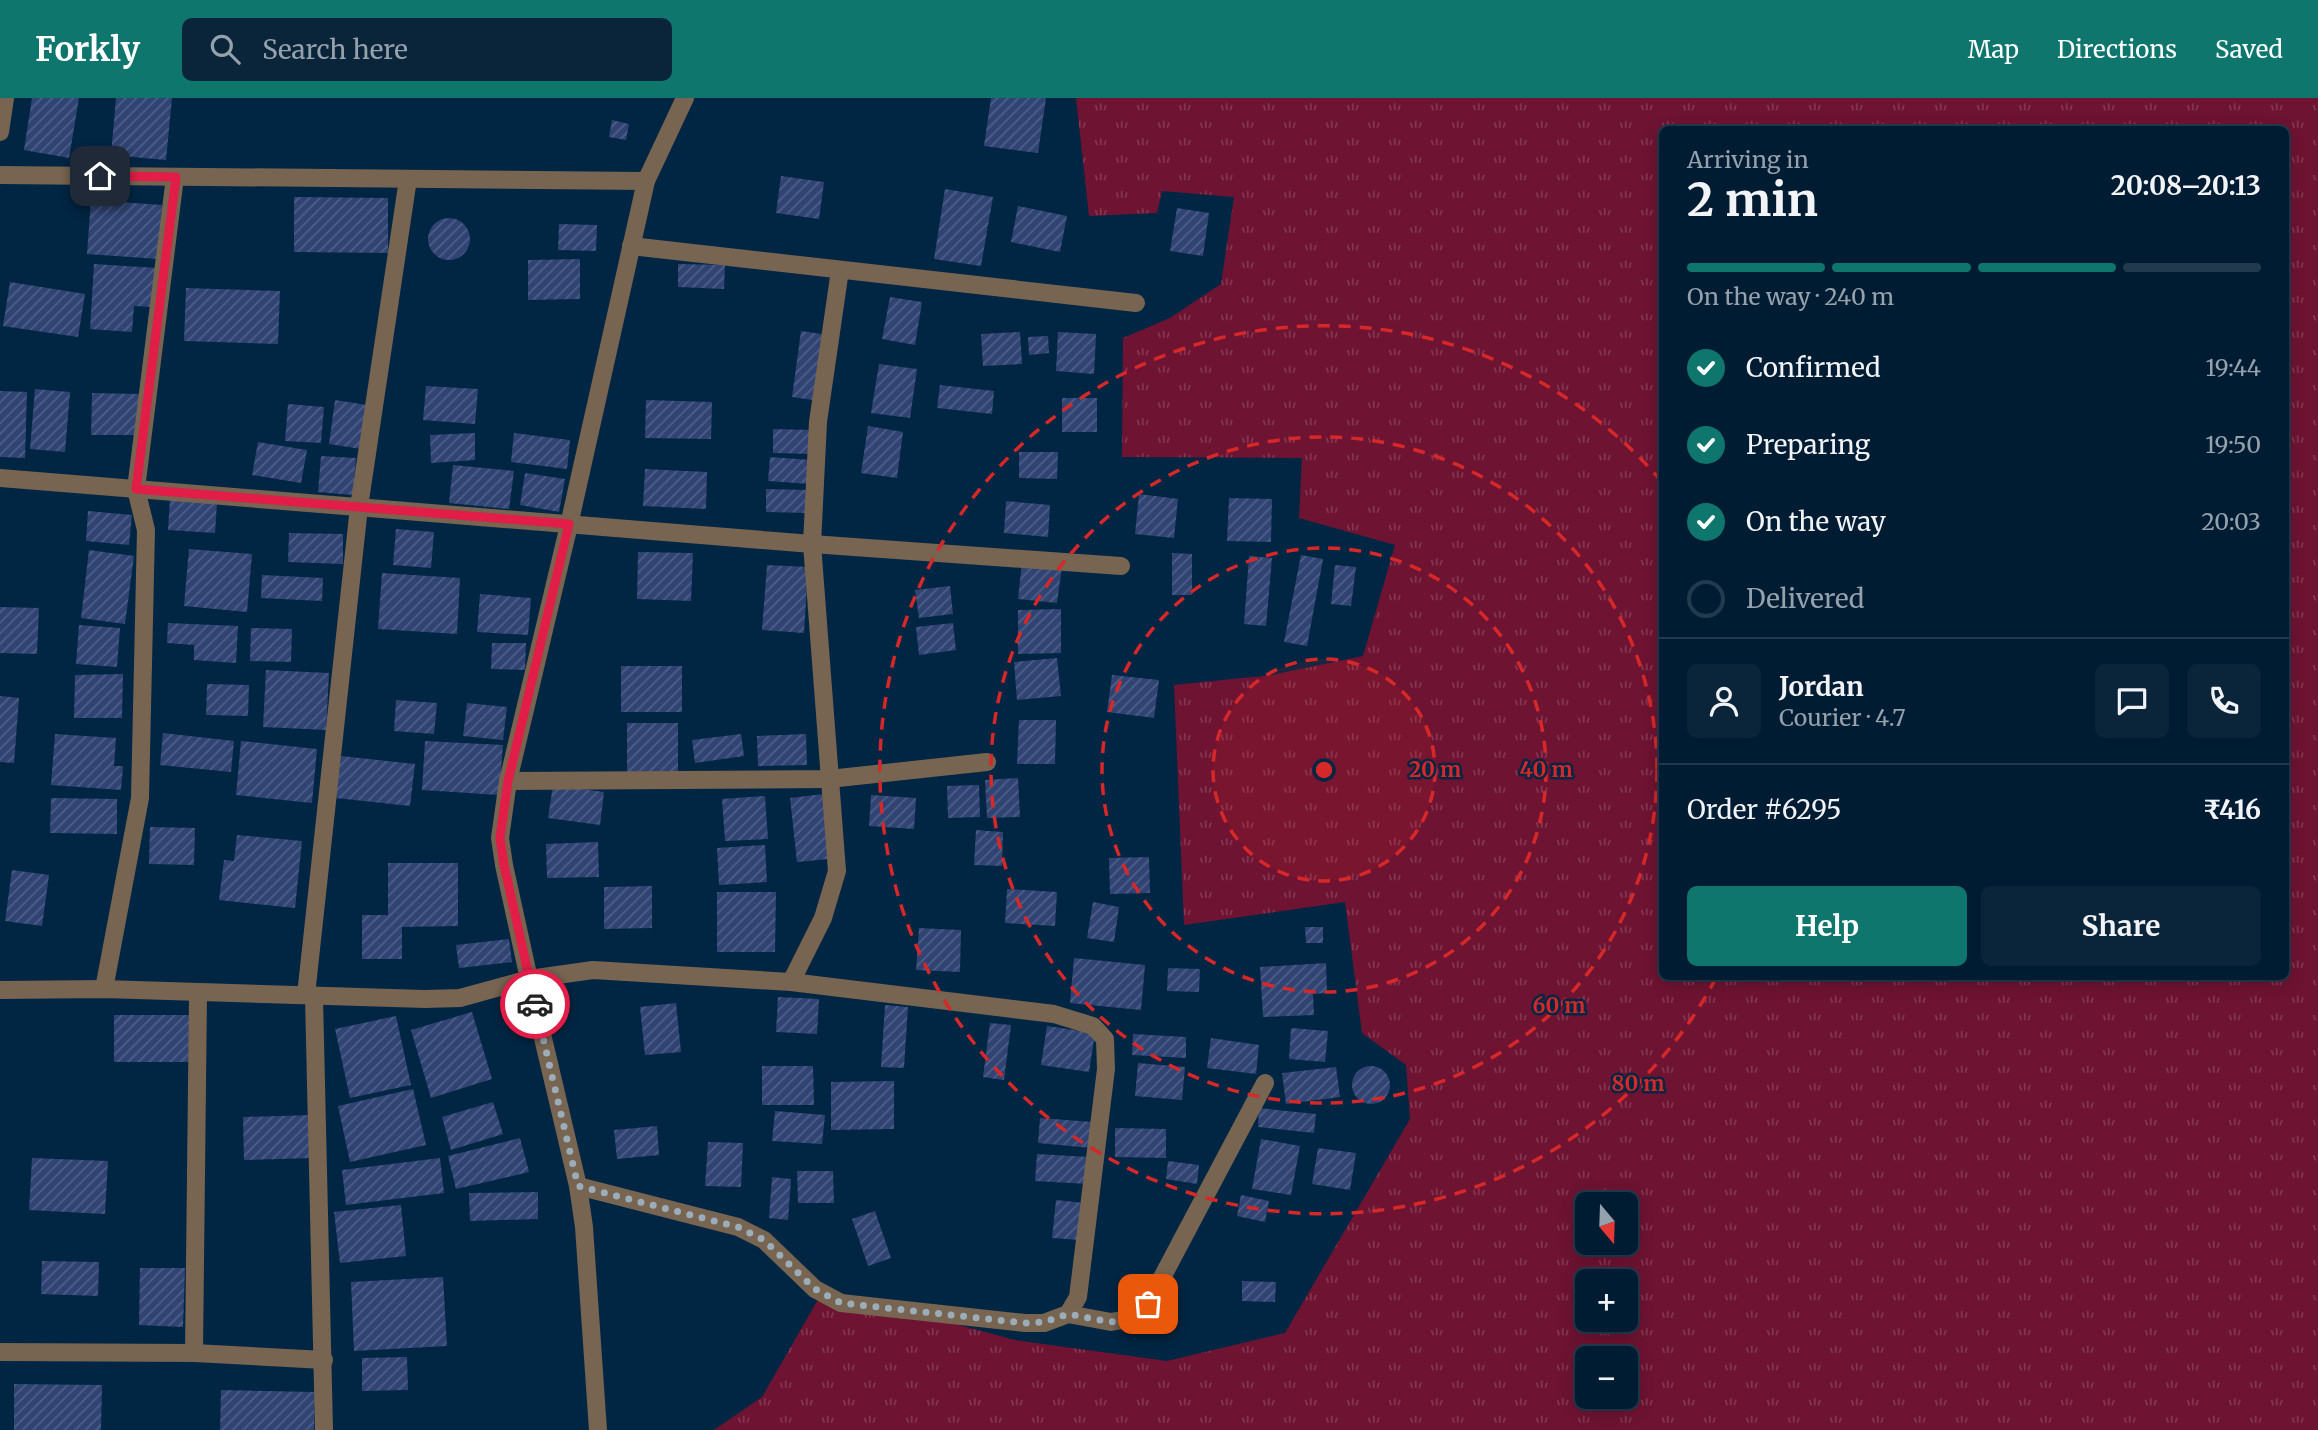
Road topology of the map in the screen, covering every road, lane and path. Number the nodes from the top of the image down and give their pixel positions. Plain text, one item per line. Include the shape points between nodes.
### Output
1 (5, 98) edge
2 (685, 98) edge
3 (0, 132) edge
4 (0, 174) edge
5 (176, 177) junction
6 (408, 179) junction
7 (646, 181) junction
8 (631, 246) junction
9 (840, 270) junction
10 (1136, 303) dead end
11 (0, 478) edge
12 (136, 489) junction
13 (359, 507) junction
14 (569, 524) junction
15 (812, 544) junction
16 (1121, 566) dead end
17 (987, 762) dead end
18 (829, 779) junction
19 (508, 781) junction
20 (529, 979) junction
21 (791, 982) junction
22 (103, 989) junction
23 (0, 990) edge
24 (198, 994) junction
25 (310, 996) junction
26 (1265, 1083) dead end
27 (578, 1186) junction
28 (1068, 1314) junction
29 (0, 1352) edge
30 (194, 1353) junction
31 (324, 1360) junction
32 (324, 1430) edge
33 (598, 1430) edge

1 - 3 street
2 - 7 street
4 - 5 street
5 - 6 street
5 - 12 street
6 - 7 street
6 - 13 street
7 - 8 street
8 - 9 street
8 - 14 street
9 - 10 street
9 - 15 street via 818,422
11 - 12 street
12 - 13 street
12 - 22 street via 146,530 140,798
13 - 14 street
13 - 25 street
14 - 15 street
14 - 19 street
15 - 16 street
15 - 18 street
17 - 18 street
18 - 19 street
18 - 21 street via 837,871 823,918
19 - 20 street via 500,838
20 - 21 street via 593,970
20 - 25 street via 460,998
20 - 27 street
21 - 28 street via 1054,1014 1093,1026 1105,1039 1106,1069 1081,1280
22 - 23 street
22 - 24 street
24 - 25 street
24 - 30 street
25 - 31 street
26 - 28 street via 1148,1304 1133,1318 1111,1322
27 - 28 street via 738,1227 764,1240 815,1289 841,1303 1025,1323
27 - 33 street
29 - 30 street
30 - 31 street
31 - 32 street

